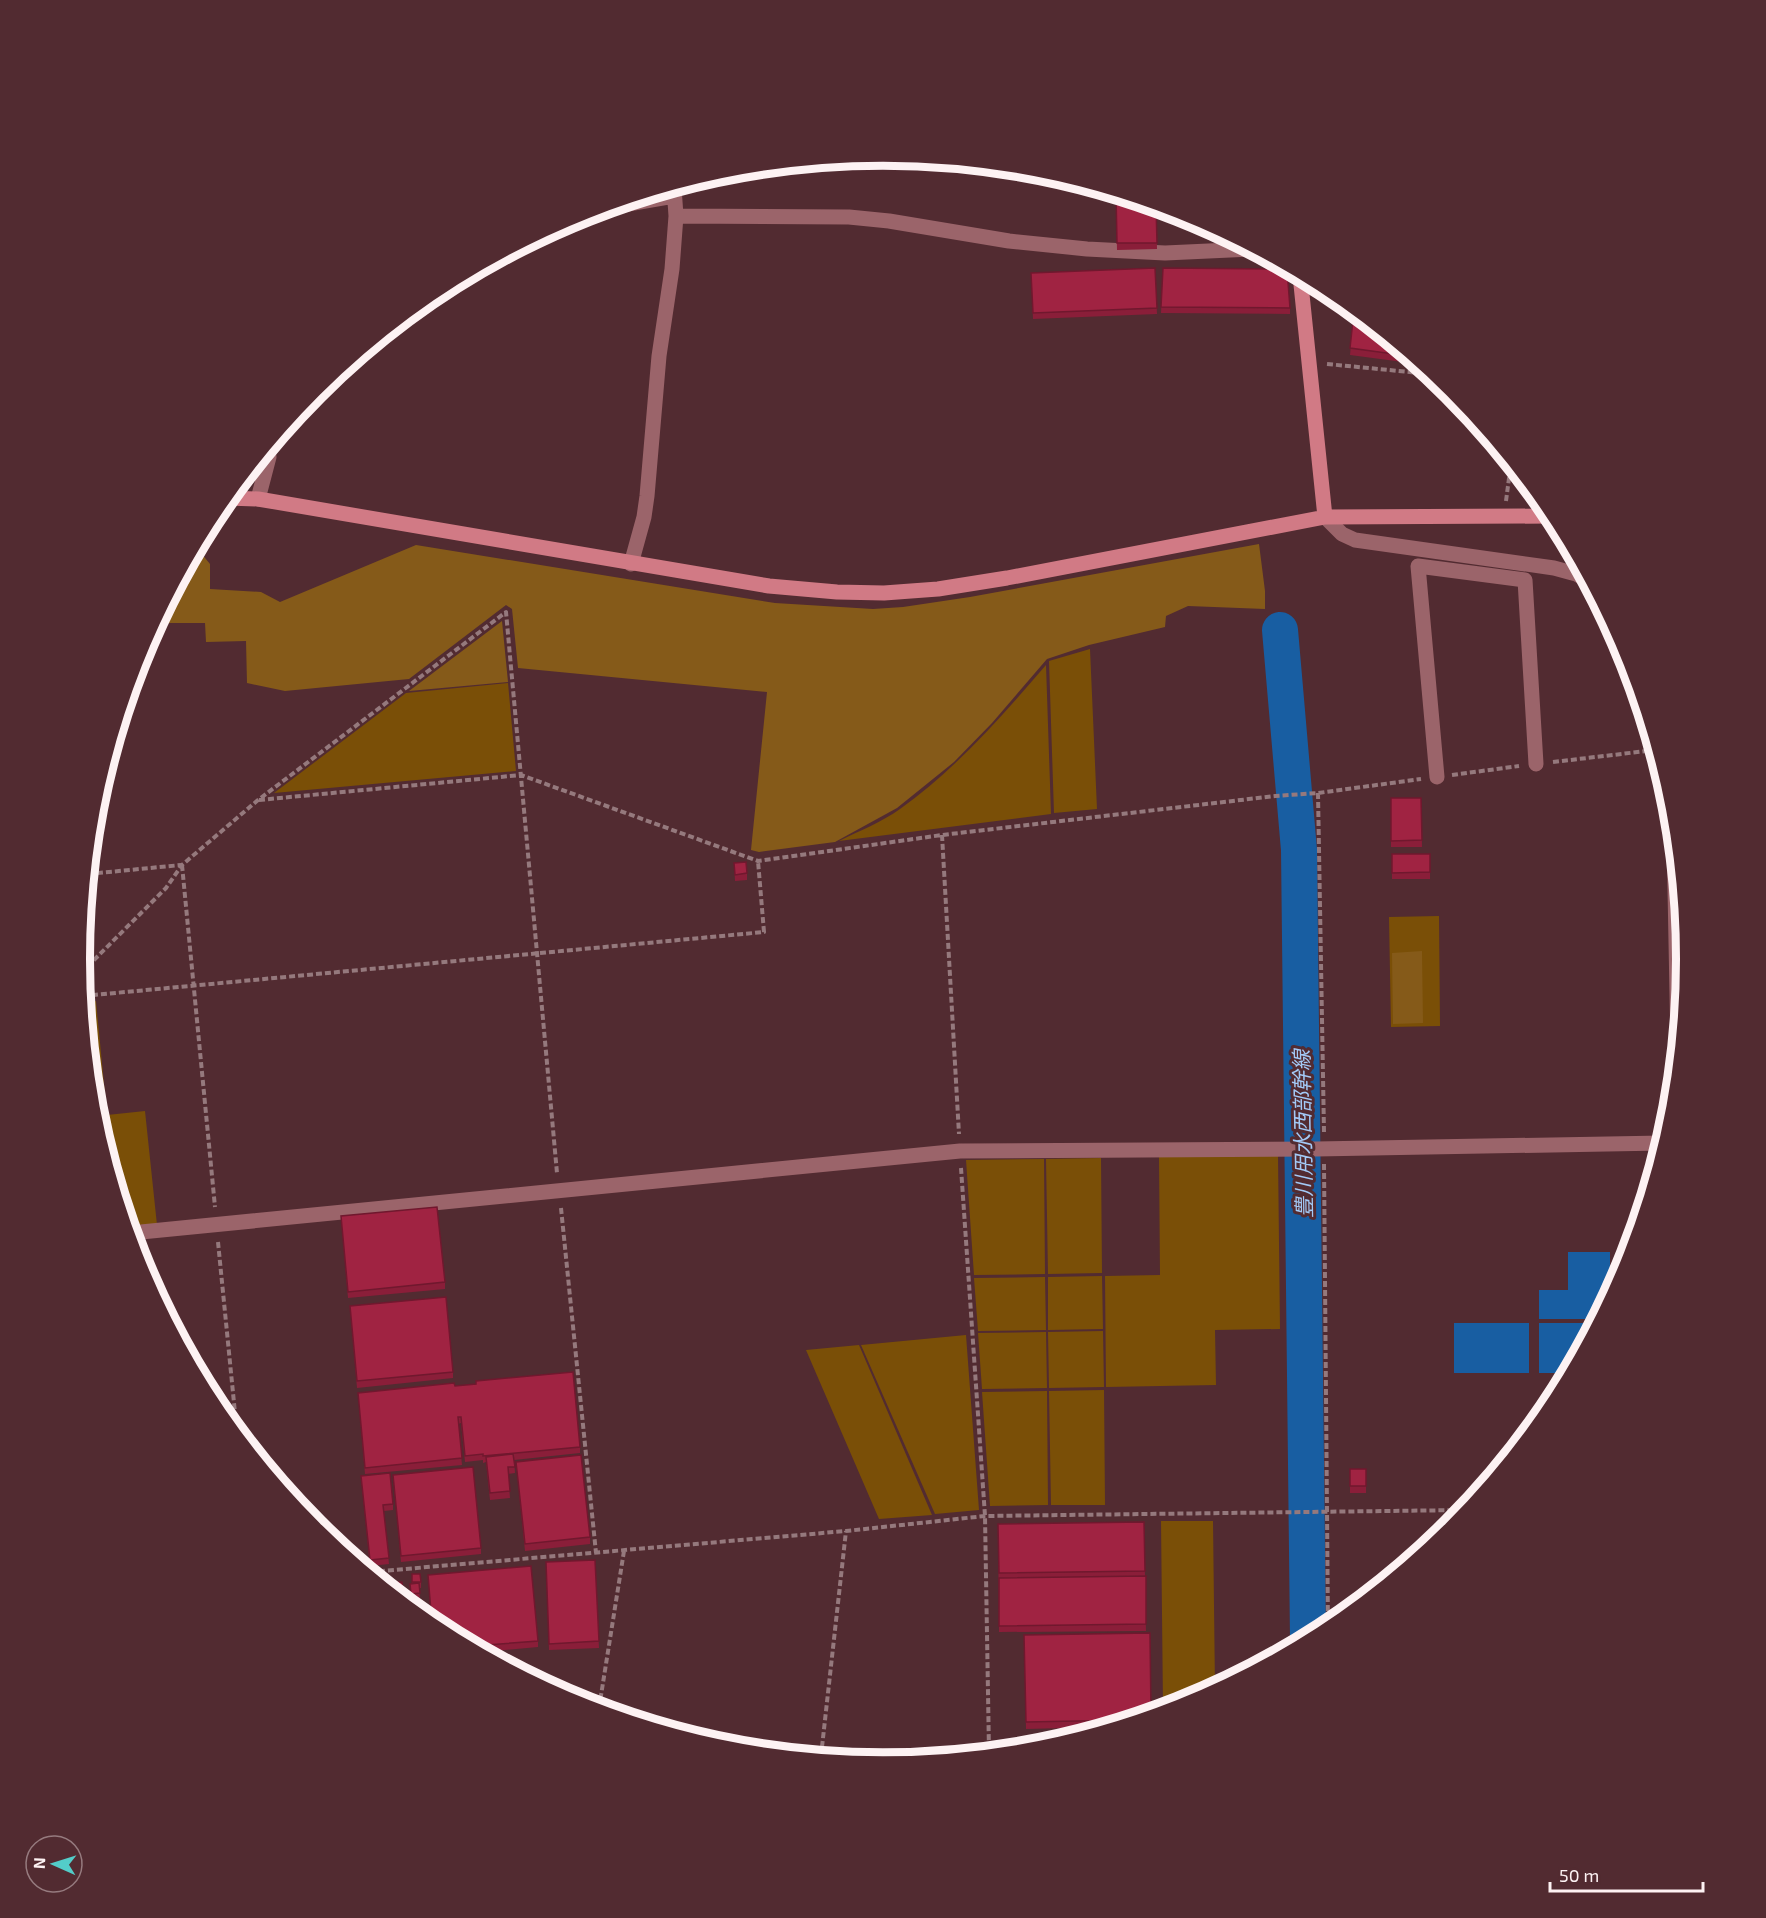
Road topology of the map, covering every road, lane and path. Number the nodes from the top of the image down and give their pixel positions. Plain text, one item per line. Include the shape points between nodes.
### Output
1 (674, 194) edge
2 (676, 216) junction
3 (1237, 250) edge
4 (1301, 285) edge
5 (1308, 362) junction
6 (1417, 373) edge
7 (267, 460) edge
8 (1509, 472) edge
9 (238, 498) edge
10 (258, 499) junction
11 (1505, 515) junction
12 (1540, 516) edge
13 (1325, 518) junction
14 (631, 564) junction
15 (1575, 573) edge
16 (1648, 751) edge
17 (1536, 764) junction
18 (521, 775) junction
19 (1437, 777) junction
20 (1318, 793) junction
21 (258, 800) junction
22 (942, 835) junction
23 (758, 861) junction
24 (182, 865) junction
25 (95, 873) edge
26 (536, 955) junction
27 (90, 964) edge
28 (194, 985) junction
29 (91, 995) edge
30 (1654, 1143) edge
31 (1320, 1149) junction
32 (960, 1151) junction
33 (559, 1191) junction
34 (216, 1223) junction
35 (139, 1232) edge
36 (235, 1416) edge
37 (1328, 1510) junction
38 (1453, 1510) edge
39 (985, 1516) junction
40 (846, 1531) junction
41 (624, 1551) junction
42 (596, 1553) junction
43 (380, 1571) edge
44 (1328, 1615) edge
45 (600, 1700) edge
46 (989, 1745) edge
47 (822, 1749) edge

1 - 2 street
2 - 3 street via 849,217 1009,241 1120,251
2 - 14 street via 647,496
4 - 5 street
5 - 6 path
5 - 13 street
7 - 10 street
8 - 11 path
9 - 10 street
10 - 14 street
11 - 12 street
11 - 13 street
13 - 14 street via 1007,578 884,593 769,586
13 - 15 street via 1355,540
16 - 17 path
17 - 19 path
17 - 19 street via 1525,580 1418,566
18 - 21 path
18 - 21 path via 506,612
18 - 23 path
18 - 26 path
19 - 20 path
20 - 22 path
20 - 31 path
21 - 24 path
22 - 23 path
22 - 32 path
23 - 26 path via 764,932
24 - 25 path
24 - 27 path via 166,888
24 - 28 path
26 - 28 path
26 - 33 path
28 - 29 path
28 - 34 path
30 - 31 street
31 - 32 street
31 - 37 path
32 - 33 street
32 - 39 path
33 - 34 street
33 - 42 path
34 - 35 street
34 - 36 path
37 - 38 path
37 - 39 path
37 - 44 path
39 - 40 path
39 - 46 path
40 - 41 path
40 - 47 path
41 - 42 path
41 - 45 path
42 - 43 path

